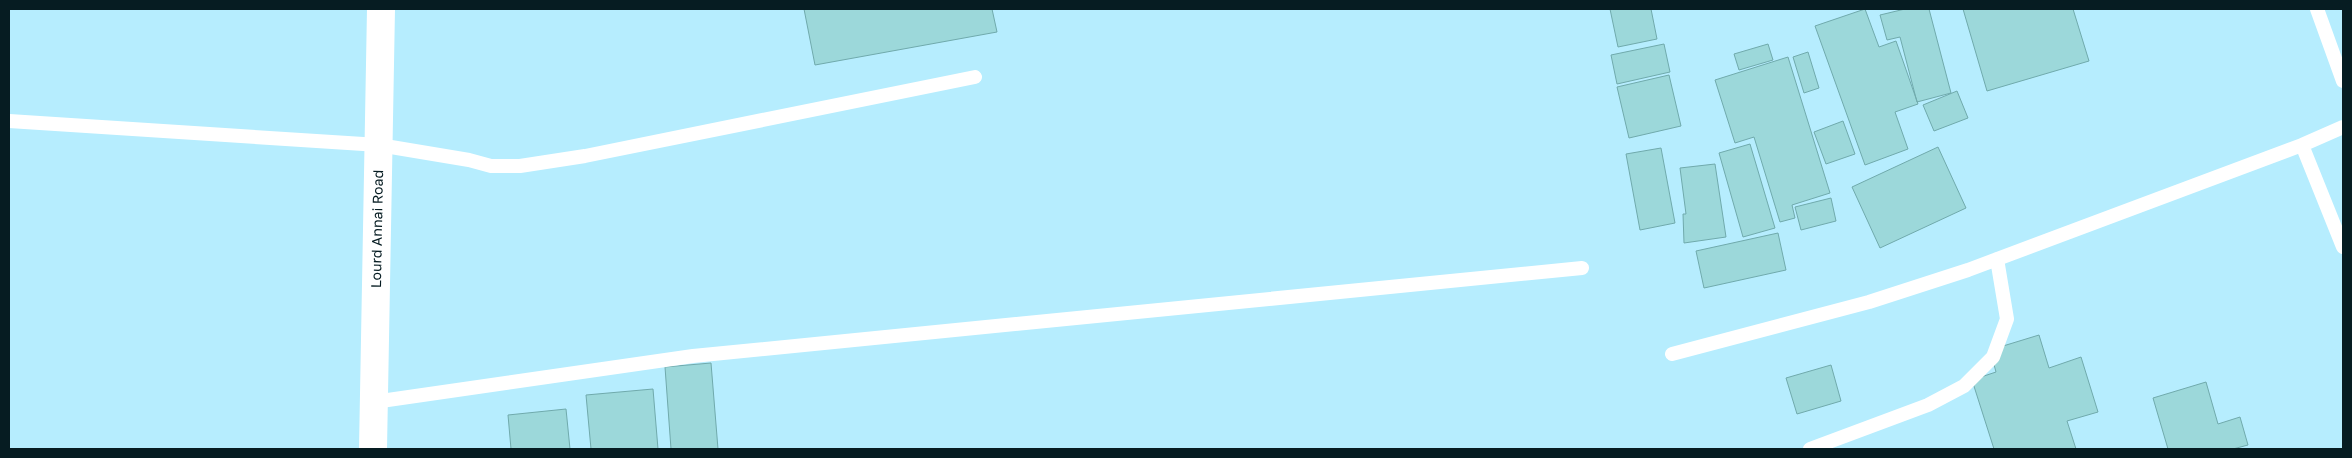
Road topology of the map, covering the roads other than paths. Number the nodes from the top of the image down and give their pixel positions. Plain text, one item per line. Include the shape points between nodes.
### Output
1 (381, 9) edge
2 (2317, 9) edge
3 (975, 77) dead end
4 (2343, 81) edge
5 (9, 121) edge
6 (2343, 127) edge
7 (379, 145) junction
8 (2302, 145) junction
9 (2343, 247) edge
10 (1997, 259) junction
11 (1582, 268) dead end
12 (1672, 354) dead end
13 (374, 402) junction
14 (373, 449) edge
15 (1810, 449) edge

1 - 7 street, Lourd Annai Road
2 - 4 lane
3 - 7 lane via 585,156 520,166 491,166
5 - 7 lane
6 - 8 lane
7 - 13 street, Lourd Annai Road
8 - 9 lane
8 - 10 lane
10 - 12 lane via 1869,302
10 - 15 lane via 2007,319 1993,357 1964,386 1928,406
11 - 13 lane via 693,356
13 - 14 street, Lourd Annai Road

